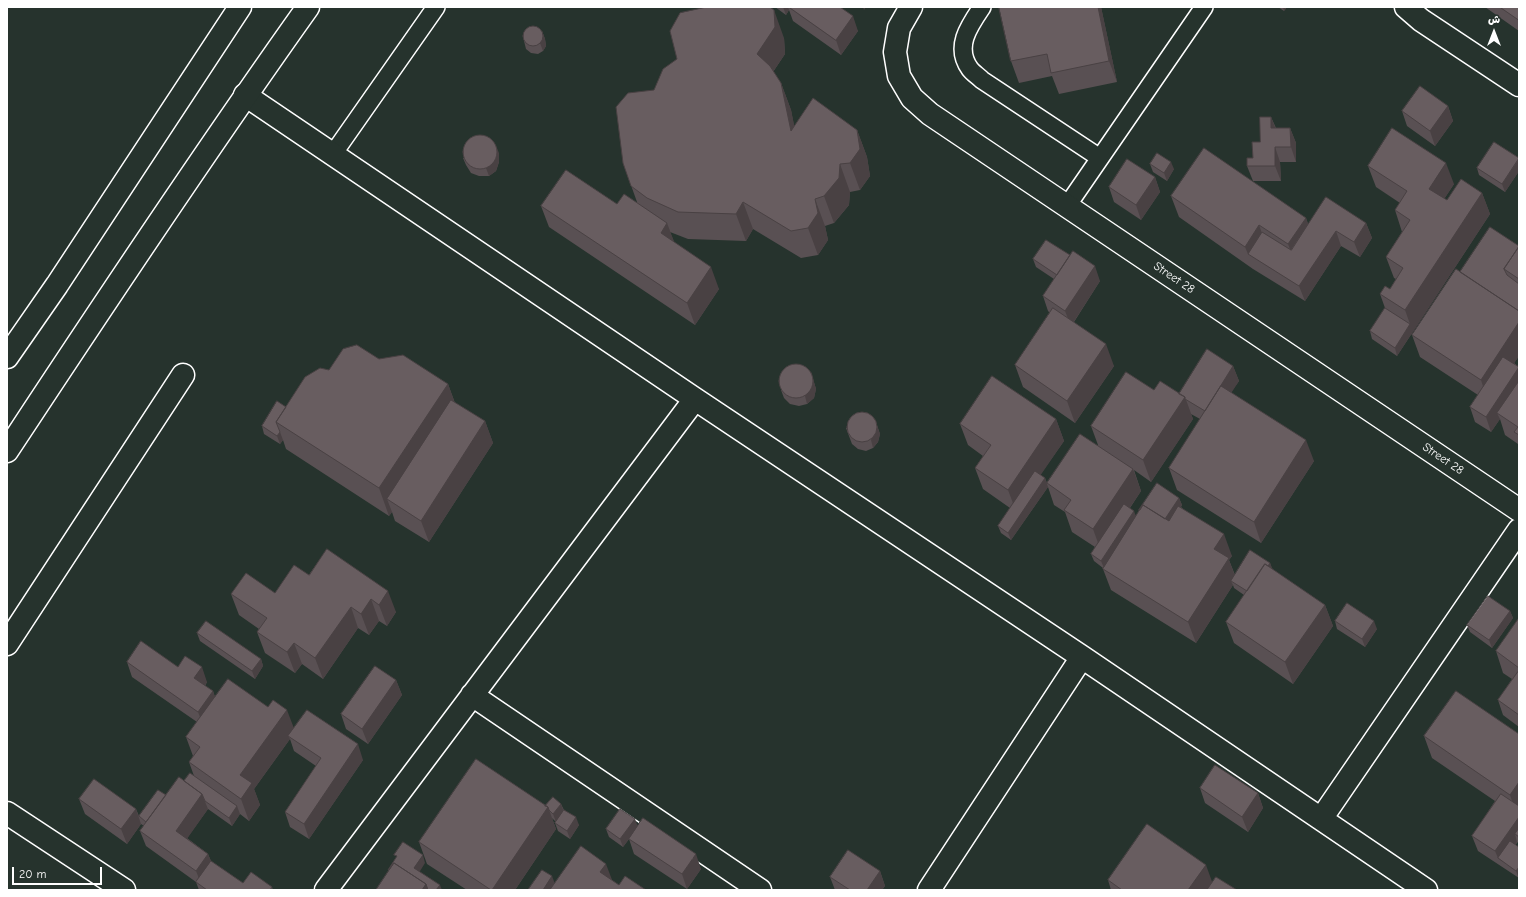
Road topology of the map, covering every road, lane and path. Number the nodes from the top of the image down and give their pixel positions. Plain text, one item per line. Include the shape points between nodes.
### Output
1 (240, 7) edge
2 (308, 7) edge
3 (436, 7) edge
4 (911, 7) edge
5 (982, 7) edge
6 (1204, 7) edge
7 (1406, 7) edge
8 (1519, 85) edge
9 (245, 95) junction
10 (332, 154) junction
11 (1100, 158) junction
12 (1067, 206) junction
13 (7, 357) edge
14 (183, 375) dead end
15 (695, 399) junction
16 (7, 451) edge
17 (1519, 510) edge
18 (1519, 530) edge
19 (7, 644) edge
20 (1082, 657) junction
21 (472, 695) junction
22 (7, 814) edge
23 (1321, 819) junction
24 (124, 890) edge
25 (326, 890) edge
26 (760, 890) edge
27 (929, 890) edge
28 (1426, 890) edge

1 - 13 street
2 - 9 street
3 - 10 lane
4 - 12 street, Street 28 via 899,28 895,52 899,76 912,98 930,114
5 - 11 lane via 970,24 964,39 964,55 970,69 982,80
6 - 11 lane
7 - 8 street via 1421,20
9 - 10 street
9 - 16 street
10 - 15 street
11 - 12 lane
12 - 17 street, Street 28
14 - 19 street
15 - 20 street
15 - 21 street
18 - 23 street
20 - 23 street
20 - 27 street
21 - 25 street
21 - 26 street
22 - 24 street
23 - 28 street

